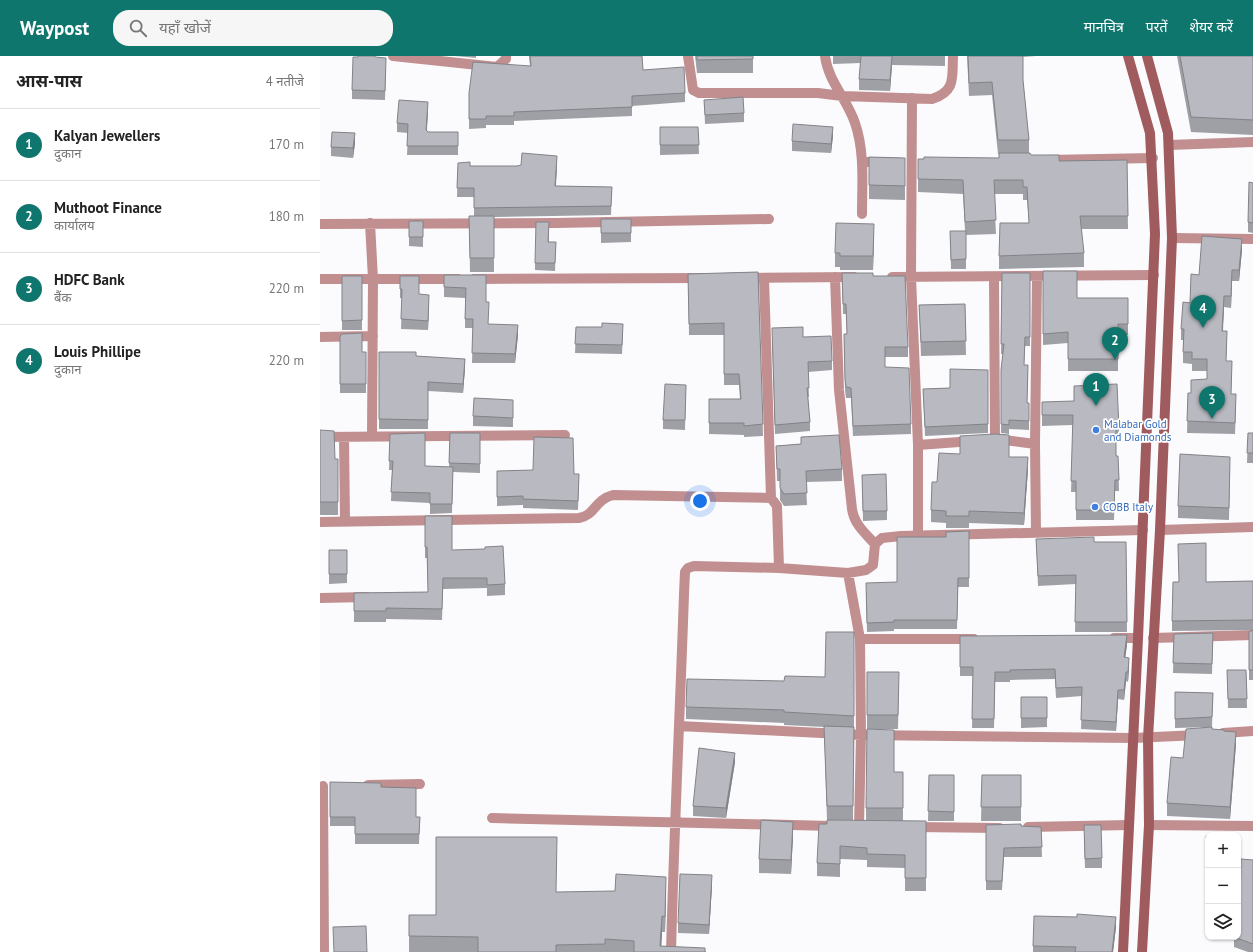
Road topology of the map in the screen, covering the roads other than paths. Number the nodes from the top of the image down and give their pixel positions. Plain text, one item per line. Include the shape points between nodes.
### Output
1 (393, 56) edge
2 (506, 56) edge
3 (688, 56) edge
4 (825, 56) edge
5 (953, 56) edge
6 (1128, 56) edge
7 (1147, 56) edge
8 (445, 59) edge
9 (842, 96) junction
10 (912, 98) junction
11 (1253, 142) edge
12 (1169, 145) junction
13 (1153, 158) junction
14 (1036, 160) edge
15 (862, 162) junction
16 (890, 162) edge
17 (862, 214) dead end
18 (769, 219) dead end
19 (370, 223) junction
20 (320, 224) edge
21 (1172, 238) junction
22 (1253, 239) edge
23 (1154, 275) junction
24 (835, 277) junction
25 (865, 277) edge
26 (881, 277) edge
27 (911, 277) junction
28 (994, 277) junction
29 (1037, 277) junction
30 (716, 278) edge
31 (732, 278) edge
32 (764, 278) junction
33 (320, 279) edge
34 (373, 279) junction
35 (373, 336) junction
36 (320, 337) edge
37 (564, 435) dead end
38 (372, 436) junction
39 (320, 437) edge
40 (344, 437) junction
41 (988, 440) junction
42 (1035, 444) junction
43 (918, 445) junction
44 (771, 498) junction
45 (320, 522) edge
46 (345, 522) junction
47 (1253, 527) edge
48 (1143, 530) junction
49 (1160, 530) junction
50 (1036, 532) junction
51 (918, 535) junction
52 (875, 544) junction
53 (779, 568) junction
54 (848, 573) junction
55 (374, 597) edge
56 (320, 598) edge
57 (1253, 635) edge
58 (987, 638) edge
59 (1106, 638) edge
60 (1138, 638) junction
61 (1153, 638) junction
62 (860, 639) junction
63 (679, 726) junction
64 (1253, 731) edge
65 (861, 735) junction
66 (1133, 738) junction
67 (1148, 738) junction
68 (420, 784) dead end
69 (325, 785) edge
70 (361, 785) edge
71 (492, 818) dead end
72 (674, 823) junction
73 (1129, 825) junction
74 (1149, 826) junction
75 (1253, 826) edge
76 (905, 827) edge
77 (324, 952) edge
78 (672, 952) edge
79 (1123, 952) edge
80 (1142, 952) edge

1 - 8 street
2 - 8 street via 497,67
3 - 9 street via 693,90 699,93
4 - 9 street via 830,76
5 - 10 street via 951,85 948,91 932,99
6 - 13 street via 1145,110
7 - 12 street via 1164,113
9 - 10 street
9 - 15 street via 855,124
10 - 27 street
11 - 12 street
12 - 21 street
13 - 14 street
13 - 23 street
15 - 16 street
15 - 17 street
18 - 19 street
19 - 20 street
19 - 34 street
21 - 22 street
21 - 49 street
23 - 29 street
23 - 48 street
24 - 25 street
24 - 32 street
24 - 52 street via 839,390 853,518
26 - 27 street
27 - 28 street
27 - 43 street
28 - 29 street
28 - 41 street
29 - 42 street
30 - 34 street
31 - 32 street
32 - 44 street
33 - 34 street
34 - 35 street
35 - 36 street
35 - 38 street
37 - 38 street
38 - 40 street
39 - 40 street
40 - 46 street
41 - 42 street
41 - 43 street
42 - 50 street
43 - 51 street
44 - 46 street via 613,495 599,501 590,514 579,518
44 - 53 street via 777,506
45 - 46 street
47 - 49 street
48 - 50 street
48 - 60 street
49 - 61 street
50 - 51 street
51 - 52 street via 882,538
52 - 54 street via 873,565 866,570
53 - 54 street
53 - 63 street via 694,566 685,572
54 - 62 street
55 - 56 street
57 - 61 street
58 - 62 street
59 - 60 street
60 - 66 street
61 - 67 street
62 - 65 street
63 - 65 street
63 - 72 street
64 - 67 street
65 - 66 street
65 - 72 street via 855,826
66 - 67 street
66 - 73 street
67 - 74 street
68 - 70 street
69 - 77 street
71 - 72 street
72 - 78 street
73 - 76 street
73 - 79 street
74 - 75 street
74 - 80 street

